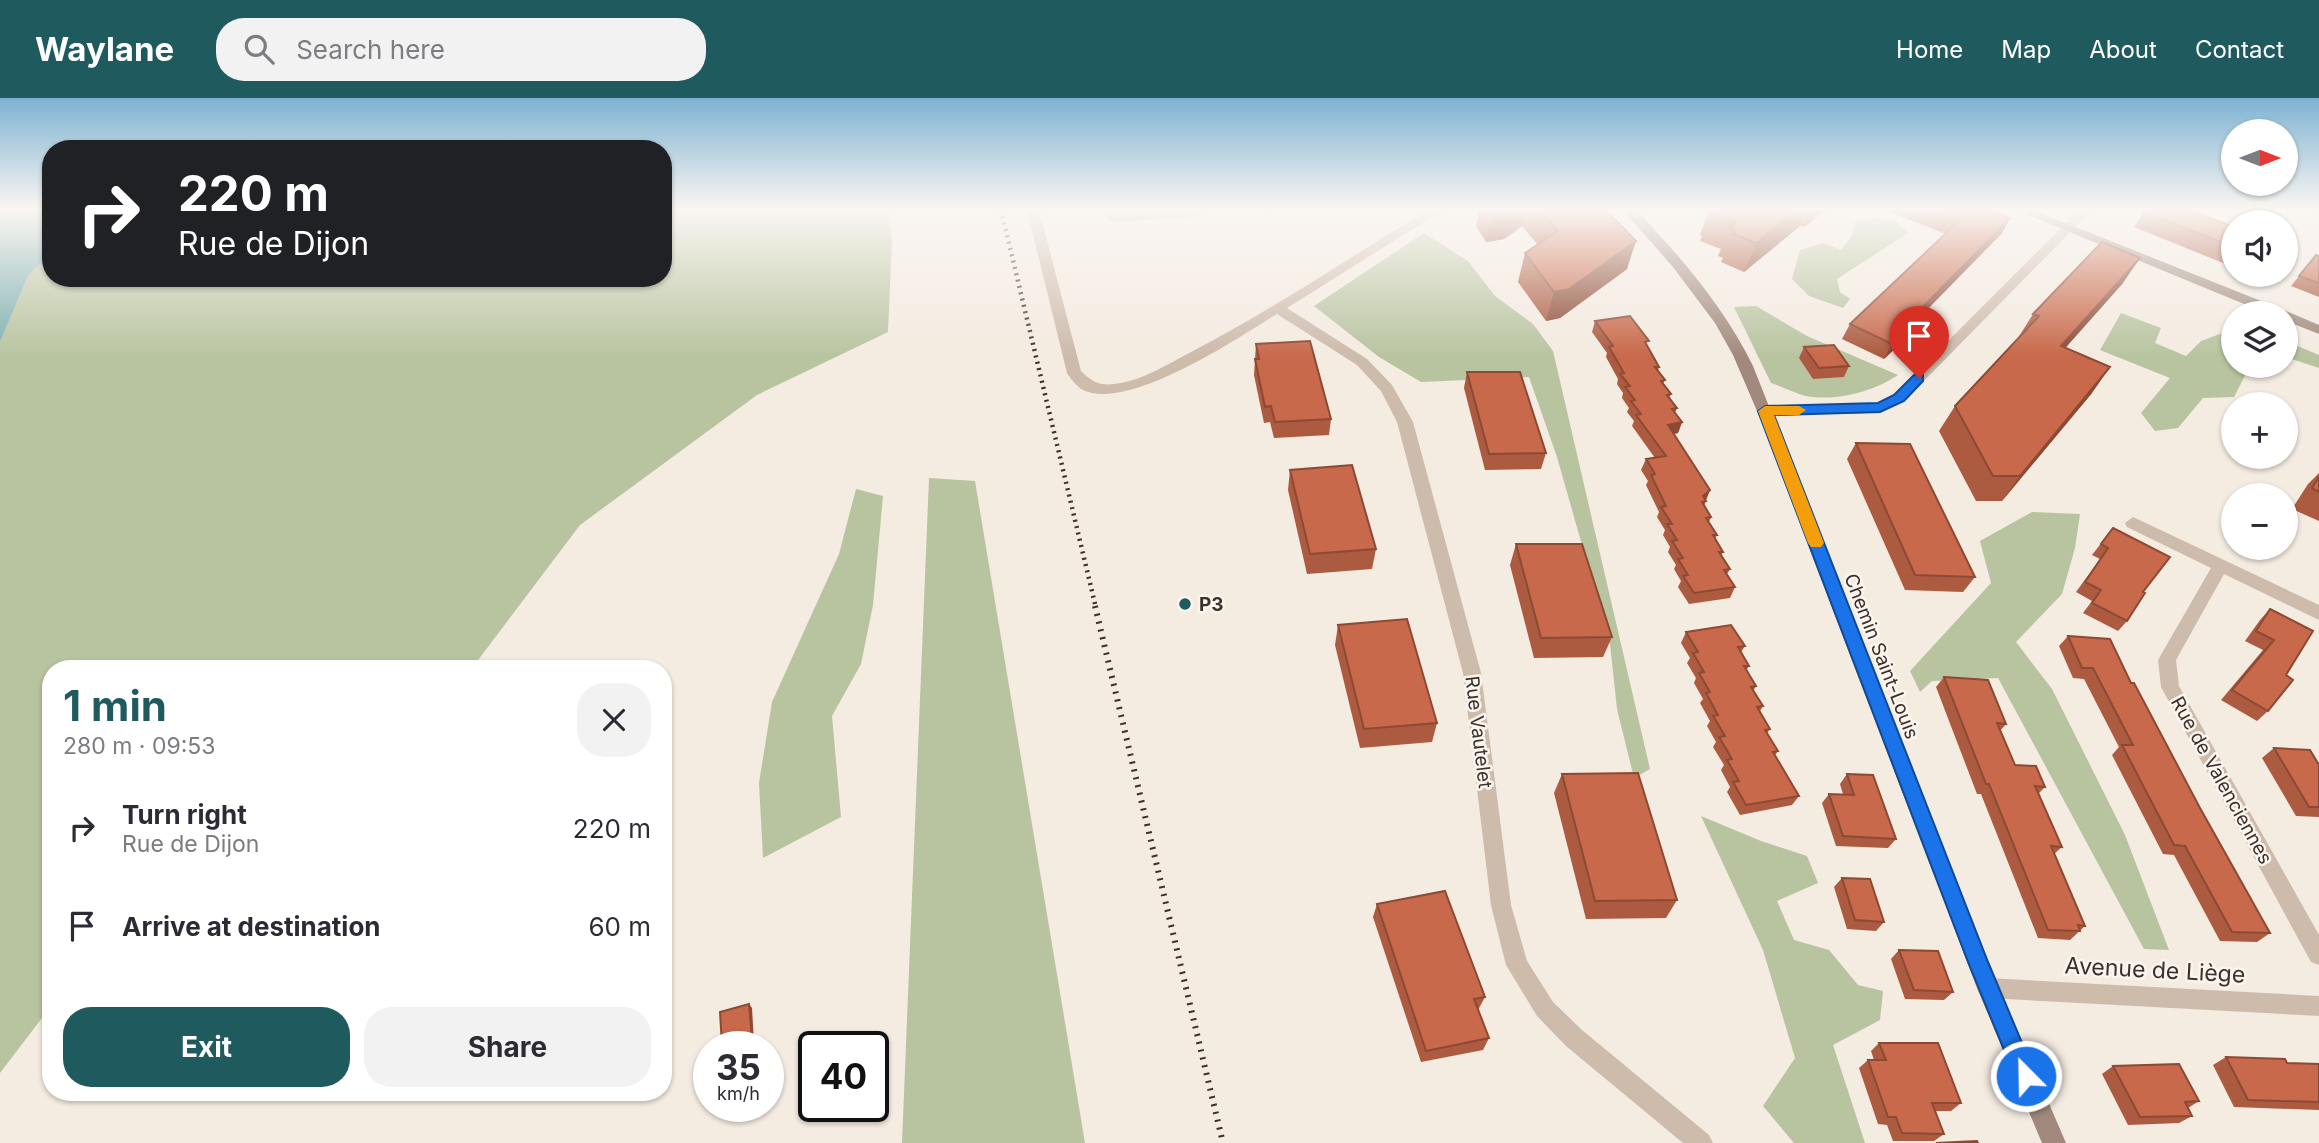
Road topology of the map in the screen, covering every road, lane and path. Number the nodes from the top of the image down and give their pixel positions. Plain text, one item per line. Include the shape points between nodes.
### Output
1 (1045, 259) edge
2 (1357, 259) edge
3 (1671, 259) edge
4 (2039, 259) edge
5 (2143, 259) edge
6 (2248, 301) edge
7 (1277, 308) junction
8 (2298, 321) edge
9 (2319, 330) edge
10 (1765, 411) junction
11 (2133, 523) dead end
12 (2221, 565) junction
13 (2319, 612) edge
14 (2319, 956) edge
15 (1988, 988) junction
16 (2319, 1006) edge
17 (1701, 1143) edge
18 (2054, 1143) edge

1 - 7 street via 1074,373 1086,385 1115,389 1153,378
2 - 7 street
3 - 10 street, Chemin Saint-Louis via 1723,325
4 - 10 street via 1899,398 1880,408
5 - 6 street
7 - 17 street, Rue Vautelet via 1362,362 1387,388 1405,422 1472,673 1501,905 1517,965 1545,1009 1574,1038
8 - 9 street
10 - 15 street, Chemin Saint-Louis
11 - 12 street
12 - 13 street
12 - 14 street, Rue de Valenciennes via 2167,660 2170,687
15 - 16 street, Avenue de Liège
15 - 18 street, Chemin Saint-Louis

